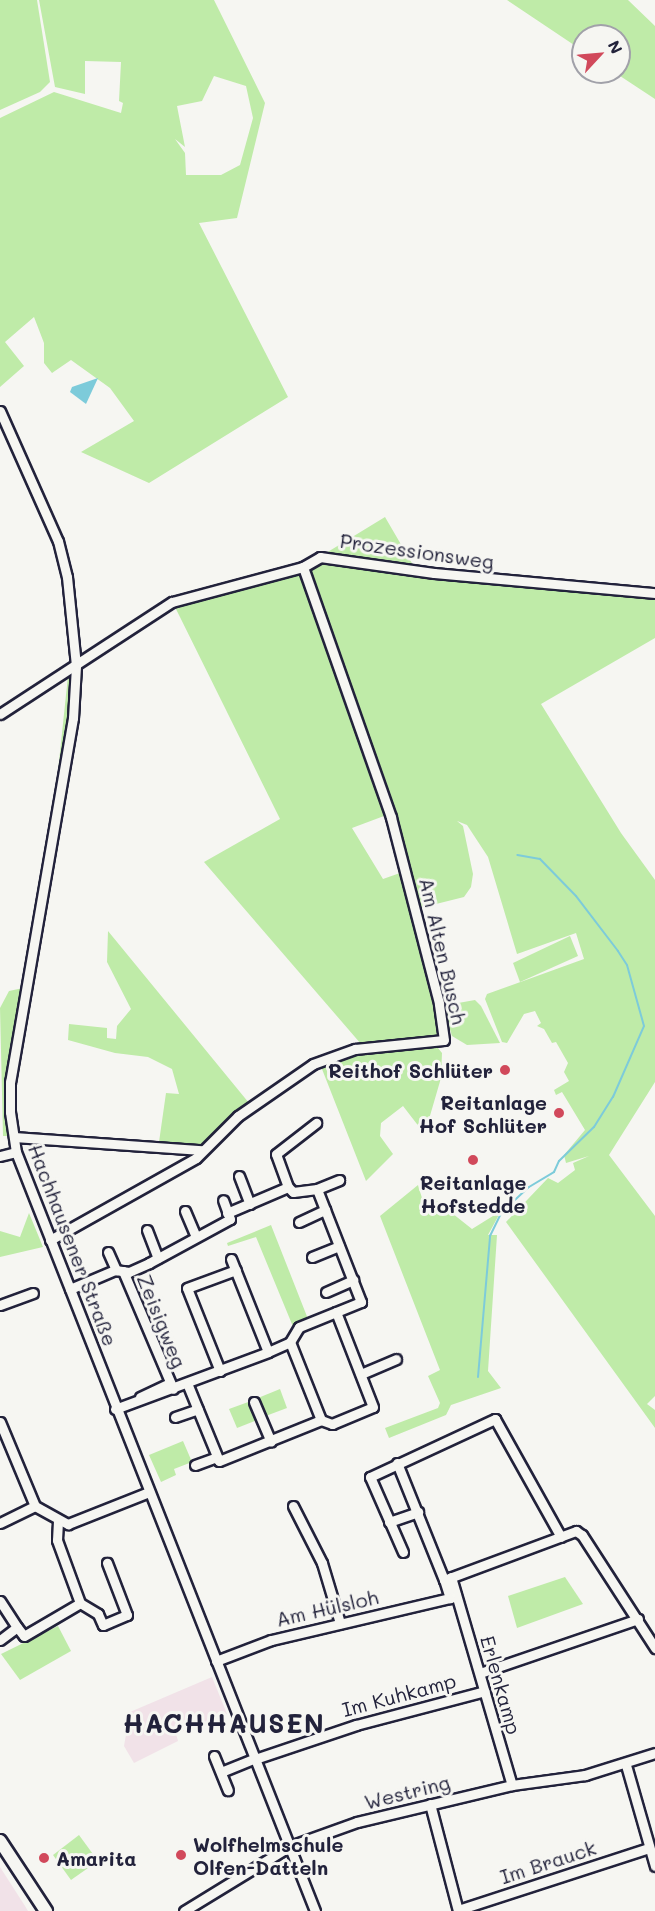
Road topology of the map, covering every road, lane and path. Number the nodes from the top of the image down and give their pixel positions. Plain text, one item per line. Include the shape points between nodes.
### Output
1 (0, 411) edge
2 (303, 567) junction
3 (655, 593) edge
4 (76, 666) junction
5 (0, 714) edge
6 (316, 1124) dead end
7 (14, 1137) junction
8 (202, 1150) junction
9 (16, 1152) junction
10 (0, 1156) edge
11 (239, 1176) dead end
12 (339, 1180) dead end
13 (288, 1187) junction
14 (317, 1189) junction
15 (223, 1200) dead end
16 (250, 1204) junction
17 (325, 1210) junction
18 (185, 1211) dead end
19 (227, 1213) junction
20 (299, 1222) dead end
21 (147, 1230) dead end
22 (195, 1237) junction
23 (50, 1240) junction
24 (339, 1246) junction
25 (108, 1252) dead end
26 (312, 1257) dead end
27 (158, 1258) junction
28 (231, 1259) dead end
29 (119, 1270) junction
30 (236, 1270) junction
31 (353, 1280) junction
32 (70, 1289) junction
33 (326, 1292) dead end
34 (33, 1293) dead end
35 (0, 1305) edge
36 (336, 1312) junction
37 (290, 1342) junction
38 (268, 1352) junction
39 (396, 1359) dead end
40 (220, 1371) junction
41 (361, 1374) junction
42 (187, 1383) junction
43 (170, 1386) junction
44 (254, 1402) dead end
45 (115, 1409) junction
46 (198, 1409) junction
47 (176, 1417) dead end
48 (321, 1420) junction
49 (0, 1422) edge
50 (271, 1442) junction
51 (217, 1456) junction
52 (397, 1463) junction
53 (195, 1465) dead end
54 (149, 1492) junction
55 (35, 1506) junction
56 (293, 1506) dead end
57 (418, 1512) junction
58 (58, 1520) junction
59 (389, 1522) junction
60 (0, 1523) edge
61 (561, 1537) junction
62 (403, 1552) dead end
63 (107, 1563) dead end
64 (447, 1579) junction
65 (453, 1597) junction
66 (0, 1600) edge
67 (80, 1603) junction
68 (638, 1620) junction
69 (340, 1623) junction
70 (18, 1627) junction
71 (0, 1640) edge
72 (655, 1648) edge
73 (216, 1661) junction
74 (480, 1673) junction
75 (485, 1691) junction
76 (655, 1753) edge
77 (214, 1756) dead end
78 (255, 1758) junction
79 (626, 1765) junction
80 (221, 1772) junction
81 (512, 1785) junction
82 (228, 1790) dead end
83 (430, 1804) junction
84 (0, 1841) edge
85 (290, 1846) junction
86 (649, 1848) junction
87 (655, 1866) edge
88 (458, 1910) edge
89 (46, 1911) edge
90 (184, 1911) edge
91 (315, 1911) edge

1 - 4 street, Hachhausener Straße via 58,542 67,577
2 - 3 street, Prozessionsweg via 320,556 335,557 434,573
2 - 4 street, Prozessionsweg via 172,602
2 - 8 street, Am Alten Busch via 391,817 440,1003 444,1040 331,1055 276,1088
4 - 5 street, Prozessionsweg
4 - 7 street, Hachhausener Straße via 73,718 10,1083
6 - 13 street via 276,1154
7 - 8 street
7 - 9 street, Hachhausener Straße
8 - 23 street via 196,1158
9 - 10 street
9 - 23 street, Hachhausener Straße
11 - 16 street
12 - 14 street
13 - 14 street via 293,1192
13 - 16 street, Zeisigweg
14 - 17 street
15 - 19 street
16 - 19 street, Zeisigweg
17 - 20 street
17 - 24 street
18 - 22 street
19 - 22 street, Zeisigweg via 230,1219
21 - 27 street, Zeisigweg
22 - 27 street, Zeisigweg
23 - 32 street, Hachhausener Straße
24 - 26 street
24 - 31 street
25 - 29 street, Zeisigweg
27 - 29 street, Zeisigweg
28 - 30 street
29 - 32 street, Zeisigweg
29 - 43 street, Zeisigweg
30 - 38 street
30 - 40 street via 187,1288
31 - 33 street
31 - 36 street via 362,1302
32 - 45 street, Hachhausener Straße
34 - 35 street
36 - 37 street via 299,1327
36 - 41 street
37 - 38 street
37 - 48 street
38 - 40 street
39 - 41 street
40 - 42 street
41 - 48 street via 373,1407 332,1424
42 - 43 street
42 - 46 street
43 - 45 street
44 - 50 street
45 - 54 street, Hachhausener Straße
46 - 47 street
46 - 51 street
48 - 50 street
49 - 55 street
50 - 51 street via 219,1461
51 - 53 street
52 - 57 street, Erlenkamp
52 - 59 street via 370,1477
52 - 61 street via 495,1419
54 - 58 street via 68,1524
54 - 73 street, Hachhausener Straße
55 - 58 street
55 - 60 street
56 - 69 street via 322,1563
57 - 59 street
57 - 64 street, Erlenkamp
58 - 67 street via 57,1540
59 - 62 street
61 - 64 street
61 - 68 street via 576,1531 582,1535
63 - 67 street via 127,1615 104,1625 98,1614
64 - 65 street, Erlenkamp
65 - 69 street, Am Hülsloh
65 - 74 street, Erlenkamp
66 - 70 street
67 - 70 street via 24,1636
68 - 72 street
68 - 74 street, Im Kuhkamp
69 - 73 street, Am Hülsloh via 271,1640
70 - 71 street
73 - 78 street, Hachhausener Straße
74 - 75 street, Erlenkamp
75 - 78 street, Im Kuhkamp via 356,1725
75 - 81 street, Erlenkamp
76 - 79 street, Westring
77 - 80 street
78 - 80 street
78 - 85 street, Hachhausener Straße
79 - 81 street, Westring
79 - 86 street
80 - 82 street
81 - 83 street, Westring
83 - 85 street, Westring via 357,1822
83 - 88 street
84 - 89 main road
85 - 90 street, Westring
85 - 91 street, Hachhausener Straße
86 - 87 street
86 - 88 street, Im Brauck

